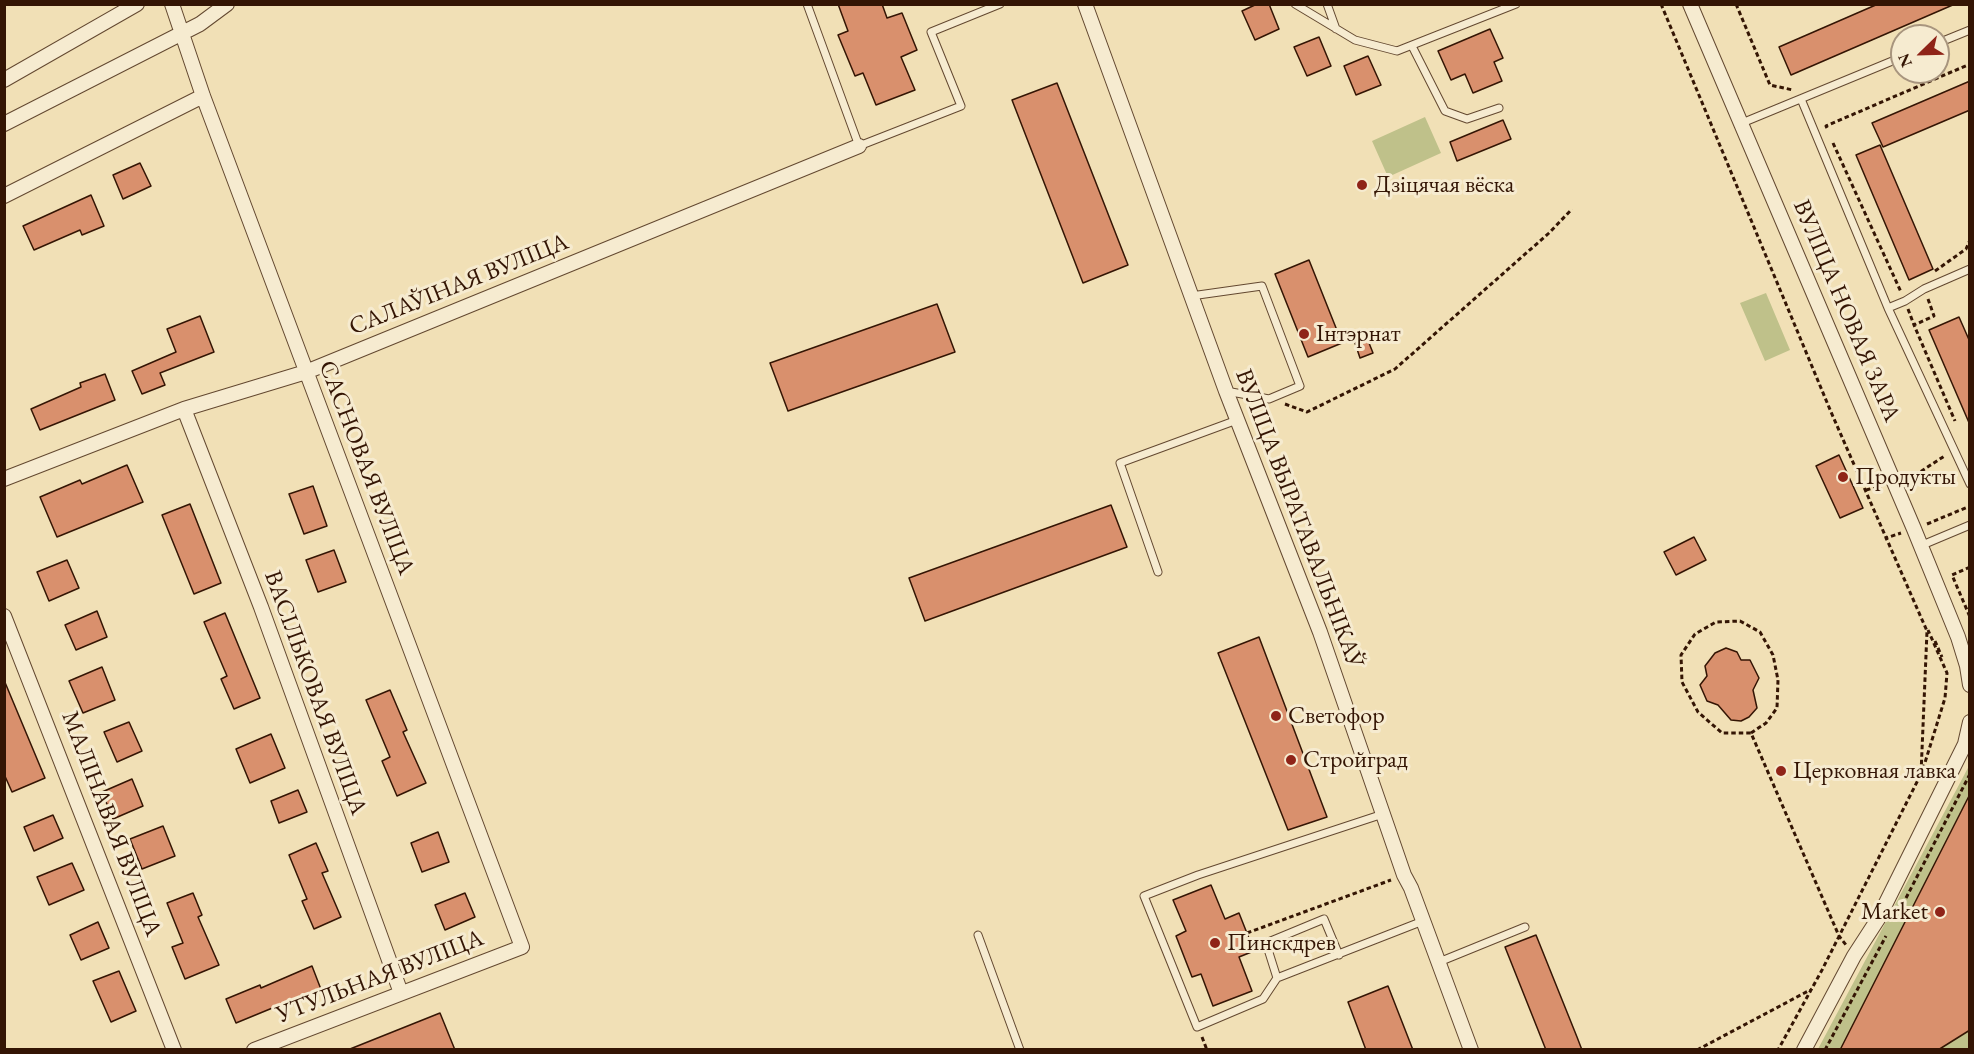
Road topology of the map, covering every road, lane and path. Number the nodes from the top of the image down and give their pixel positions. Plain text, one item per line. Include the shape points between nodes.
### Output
1 (137, 4) edge
2 (172, 4) edge
3 (227, 4) edge
4 (807, 4) edge
5 (1000, 4) edge
6 (1085, 4) edge
7 (1295, 4) edge
8 (1327, 4) edge
9 (1516, 4) edge
10 (1661, 4) edge
11 (1690, 4) edge
12 (1736, 4) edge
13 (1336, 29) junction
14 (1970, 30) edge
15 (183, 32) junction
16 (1950, 38) edge
17 (1412, 46) junction
18 (1890, 62) edge
19 (1970, 64) edge
20 (4, 80) edge
21 (1814, 93) junction
22 (204, 96) junction
23 (1801, 99) junction
24 (1499, 108) dead end
25 (1742, 123) junction
26 (4, 124) edge
27 (859, 146) junction
28 (4, 196) edge
29 (1572, 209) dead end
30 (1970, 240) edge
31 (1970, 269) edge
32 (1924, 289) junction
33 (1191, 296) junction
34 (1905, 301) junction
35 (1888, 308) junction
36 (1914, 324) junction
37 (306, 372) junction
38 (1226, 392) junction
39 (1269, 399) junction
40 (184, 410) junction
41 (1237, 420) junction
42 (1956, 423) dead end
43 (1955, 450) junction
44 (4, 479) edge
45 (1894, 482) junction
46 (1970, 484) edge
47 (1866, 490) junction
48 (1970, 506) edge
49 (1970, 525) edge
50 (1914, 530) junction
51 (1886, 538) junction
52 (1920, 546) junction
53 (1970, 567) edge
54 (1158, 572) dead end
55 (4, 616) edge
56 (1970, 617) edge
57 (1927, 631) junction
58 (1947, 673) junction
59 (1970, 685) edge
60 (1970, 722) edge
61 (1751, 733) junction
62 (1921, 774) junction
63 (1383, 814) junction
64 (1404, 875) junction
65 (1423, 921) junction
66 (1525, 927) dead end
67 (1247, 933) dead end
68 (978, 935) dead end
69 (1839, 936) junction
70 (522, 947) joint
71 (1339, 955) junction
72 (1854, 956) junction
73 (1439, 962) junction
74 (1277, 978) junction
75 (1812, 988) junction
76 (401, 993) junction
77 (174, 1050) edge
78 (254, 1050) edge
79 (1020, 1050) edge
80 (1471, 1050) edge
81 (1697, 1050) edge
82 (1778, 1050) edge
83 (1804, 1050) edge

1 - 20 street
2 - 15 street, САСНОВАЯ ВУЛІЦА
3 - 15 street
4 - 27 lane
5 - 27 lane via 931,32 961,106
6 - 33 street, ВУЛІЦА ВЫРАТАВАЛЬНІКАЎ
7 - 13 lane
8 - 13 lane
9 - 17 lane
10 - 47 path
11 - 25 street, ВУЛІЦА НОВАЯ ЗАРА
12 - 21 path via 1770,86
13 - 17 lane via 1354,40 1397,51
14 - 16 lane
15 - 22 street, САСНОВАЯ ВУЛІЦА
15 - 26 street
17 - 24 lane via 1445,111 1467,120
18 - 21 lane
19 - 34 path via 1826,126
21 - 23 lane
22 - 28 street
22 - 37 street, САСНОВАЯ ВУЛІЦА
23 - 25 lane
23 - 35 lane
25 - 45 street, ВУЛІЦА НОВАЯ ЗАРА
27 - 37 street, САЛАЎІНАЯ ВУЛІЦА
29 - 39 path via 1395,369 1307,412
30 - 32 path via 1966,249 1921,281
31 - 32 lane
32 - 34 lane
32 - 36 path via 1934,316
33 - 38 street, ВУЛІЦА ВЫРАТАВАЛЬНІКАЎ
33 - 39 lane via 1262,286 1300,386
34 - 35 lane
34 - 36 path
35 - 43 lane
36 - 42 path
37 - 40 street, САЛАЎІНАЯ ВУЛІЦА
37 - 70 street, САСНОВАЯ ВУЛІЦА
38 - 39 lane
38 - 41 street, ВУЛІЦА ВЫРАТАВАЛЬНІКАЎ
40 - 44 street, САЛАЎІНАЯ ВУЛІЦА
40 - 76 street, ВАСІЛЬКОВАЯ ВУЛІЦА via 261,607
41 - 54 lane via 1120,463
41 - 63 street, ВУЛІЦА ВЫРАТАВАЛЬНІКАЎ via 1320,632
43 - 45 path via 1920,472
43 - 46 lane
45 - 47 path
45 - 50 street, ВУЛІЦА НОВАЯ ЗАРА
47 - 51 path
48 - 50 path
49 - 52 lane
50 - 51 path
50 - 52 street, ВУЛІЦА НОВАЯ ЗАРА
51 - 57 path
51 - 58 path
52 - 59 street, ВУЛІЦА НОВАЯ ЗАРА via 1958,637
53 - 56 path via 1952,575
55 - 77 street, МАЛІНАВАЯ ВУЛІЦА
57 - 58 path via 1939,647
57 - 62 path
58 - 62 path via 1945,698
60 - 72 street via 1965,744 1878,919
61 - 61 path via 1722,733 1698,712 1682,682 1681,655 1695,634 1716,622 1740,621 1760,632 1773,655 1778,681 1777,708 1766,723
61 - 69 path
62 - 69 path
63 - 64 street, ВУЛІЦА ВЫРАТАВАЛЬНІКАЎ
63 - 74 lane via 1144,896 1197,1027 1263,999
64 - 65 street, ВУЛІЦА ВЫРАТАВАЛЬНІКАЎ
64 - 67 path
65 - 71 lane
65 - 73 street, ВУЛІЦА ВЫРАТАВАЛЬНІКАЎ
66 - 73 lane
68 - 79 lane
69 - 72 path
69 - 75 path
70 - 76 street, УТУЛЬНАЯ ВУЛІЦА
71 - 74 lane
71 - 74 lane via 1324,919 1266,943
72 - 83 street
73 - 80 street, ВУЛІЦА ВЫРАТАВАЛЬНІКАЎ
75 - 81 path
75 - 82 path
76 - 78 street, УТУЛЬНАЯ ВУЛІЦА

